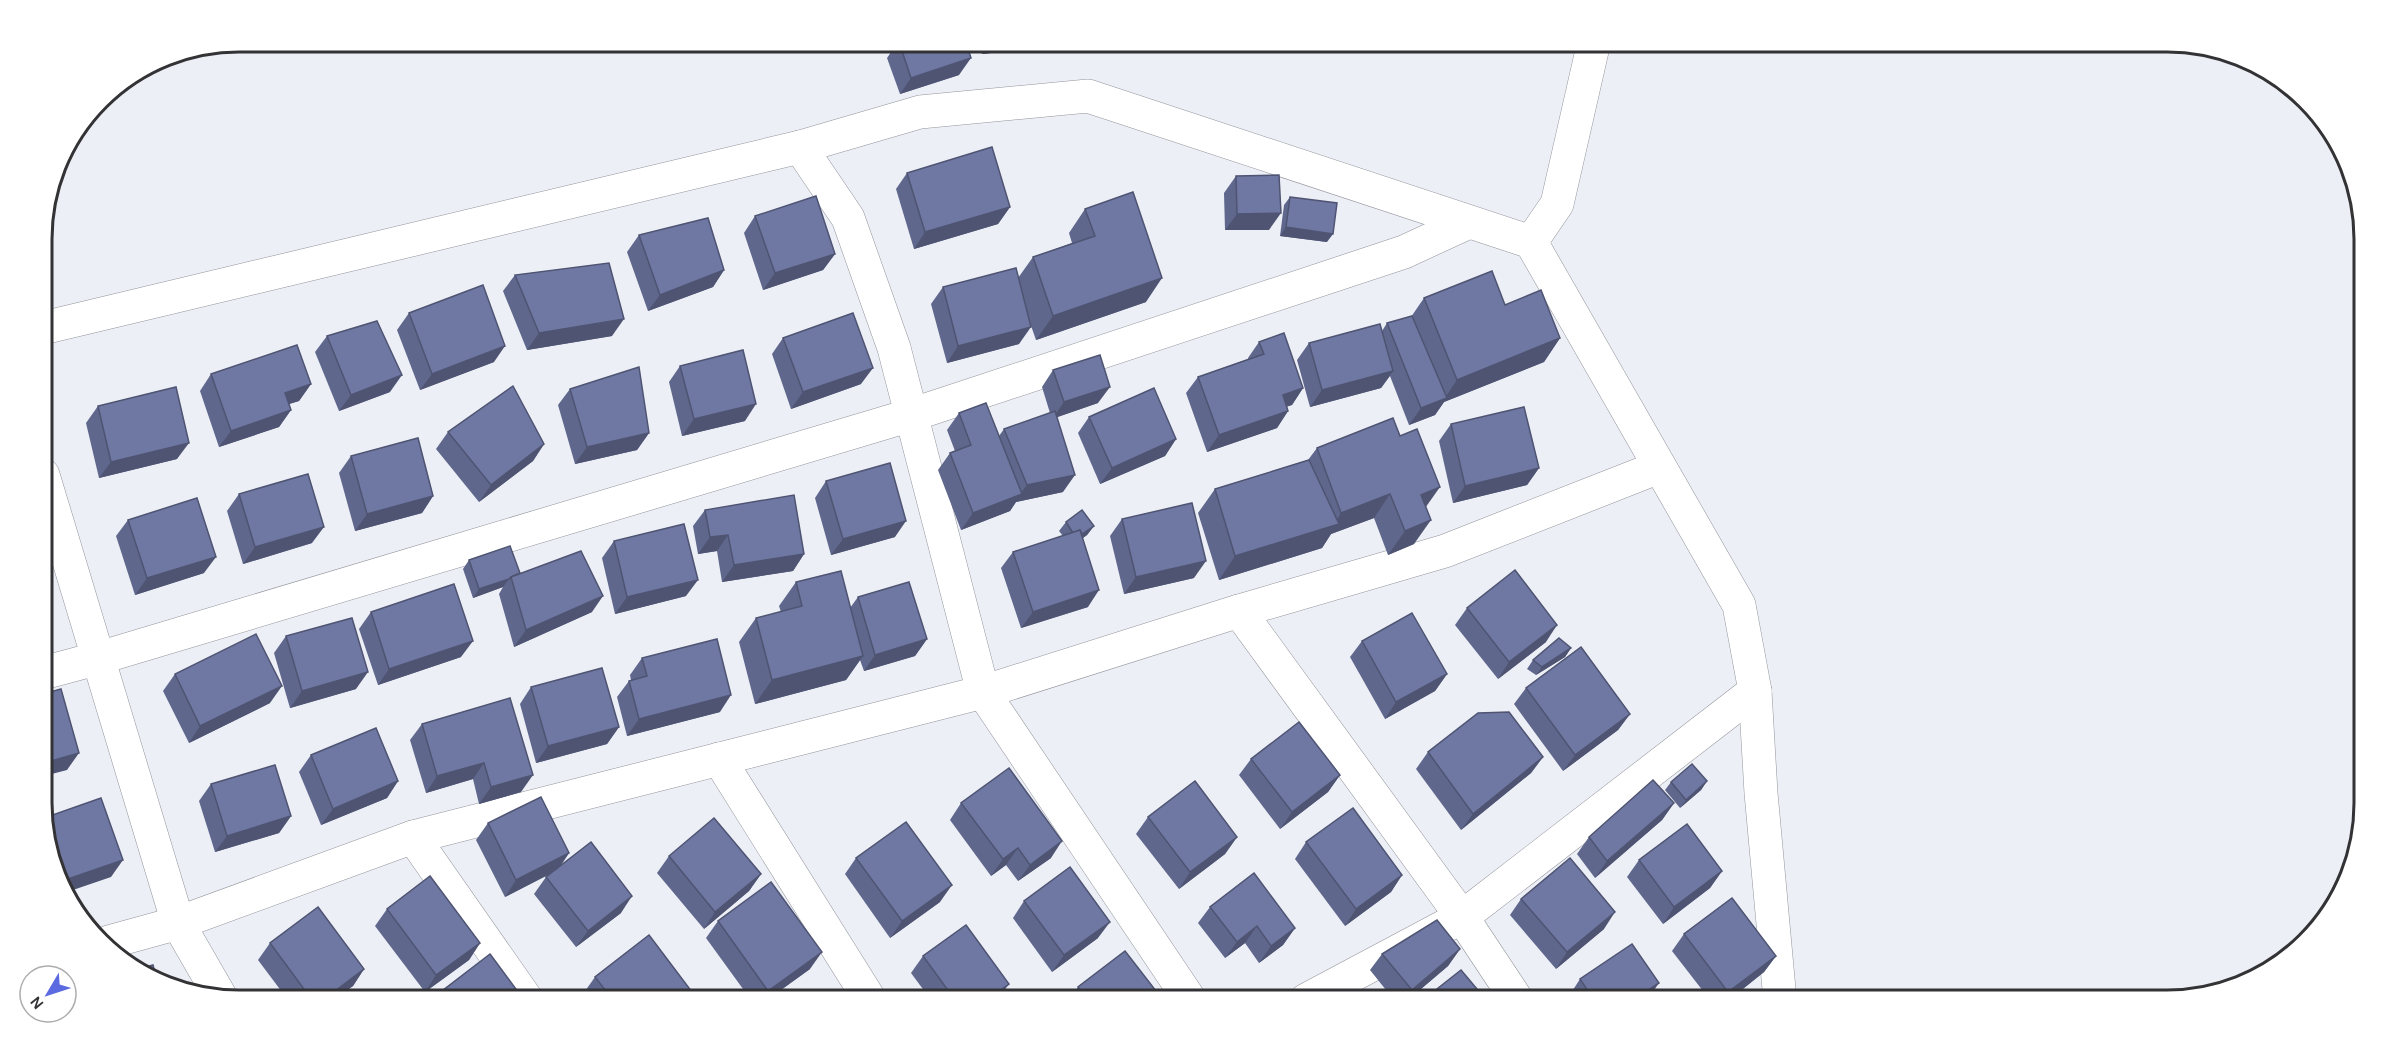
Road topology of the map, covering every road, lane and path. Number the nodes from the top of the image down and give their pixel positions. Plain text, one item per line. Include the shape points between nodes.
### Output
1 (1592, 52) edge
2 (800, 147) junction
3 (1469, 222) junction
4 (1531, 242) junction
5 (53, 326) edge
6 (911, 415) junction
7 (1659, 467) junction
8 (53, 506) edge
9 (1239, 611) junction
10 (99, 658) junction
11 (52, 671) edge
12 (1755, 691) junction
13 (983, 693) junction
14 (719, 759) junction
15 (413, 837) junction
16 (1462, 917) junction
17 (178, 923) junction
18 (114, 941) edge
19 (215, 987) edge
20 (1326, 989) edge
21 (1509, 989) edge
22 (1779, 989) edge
23 (520, 990) edge
24 (864, 990) edge
25 (1183, 990) edge

1 - 4 street via 1557,204
2 - 3 street via 920,112 1088,96
2 - 5 street
2 - 6 street via 848,218 894,348
3 - 4 street
3 - 6 street via 1404,252
4 - 7 street
6 - 10 street
6 - 13 street
7 - 9 street via 1445,550
7 - 12 street via 1739,605
8 - 10 street
9 - 13 street
9 - 16 street
10 - 11 street
10 - 17 street
12 - 16 street
12 - 22 street
13 - 14 street
13 - 25 street
14 - 15 street
14 - 24 street
15 - 17 street
15 - 23 street
16 - 20 street
16 - 21 street
17 - 18 street
17 - 19 street

